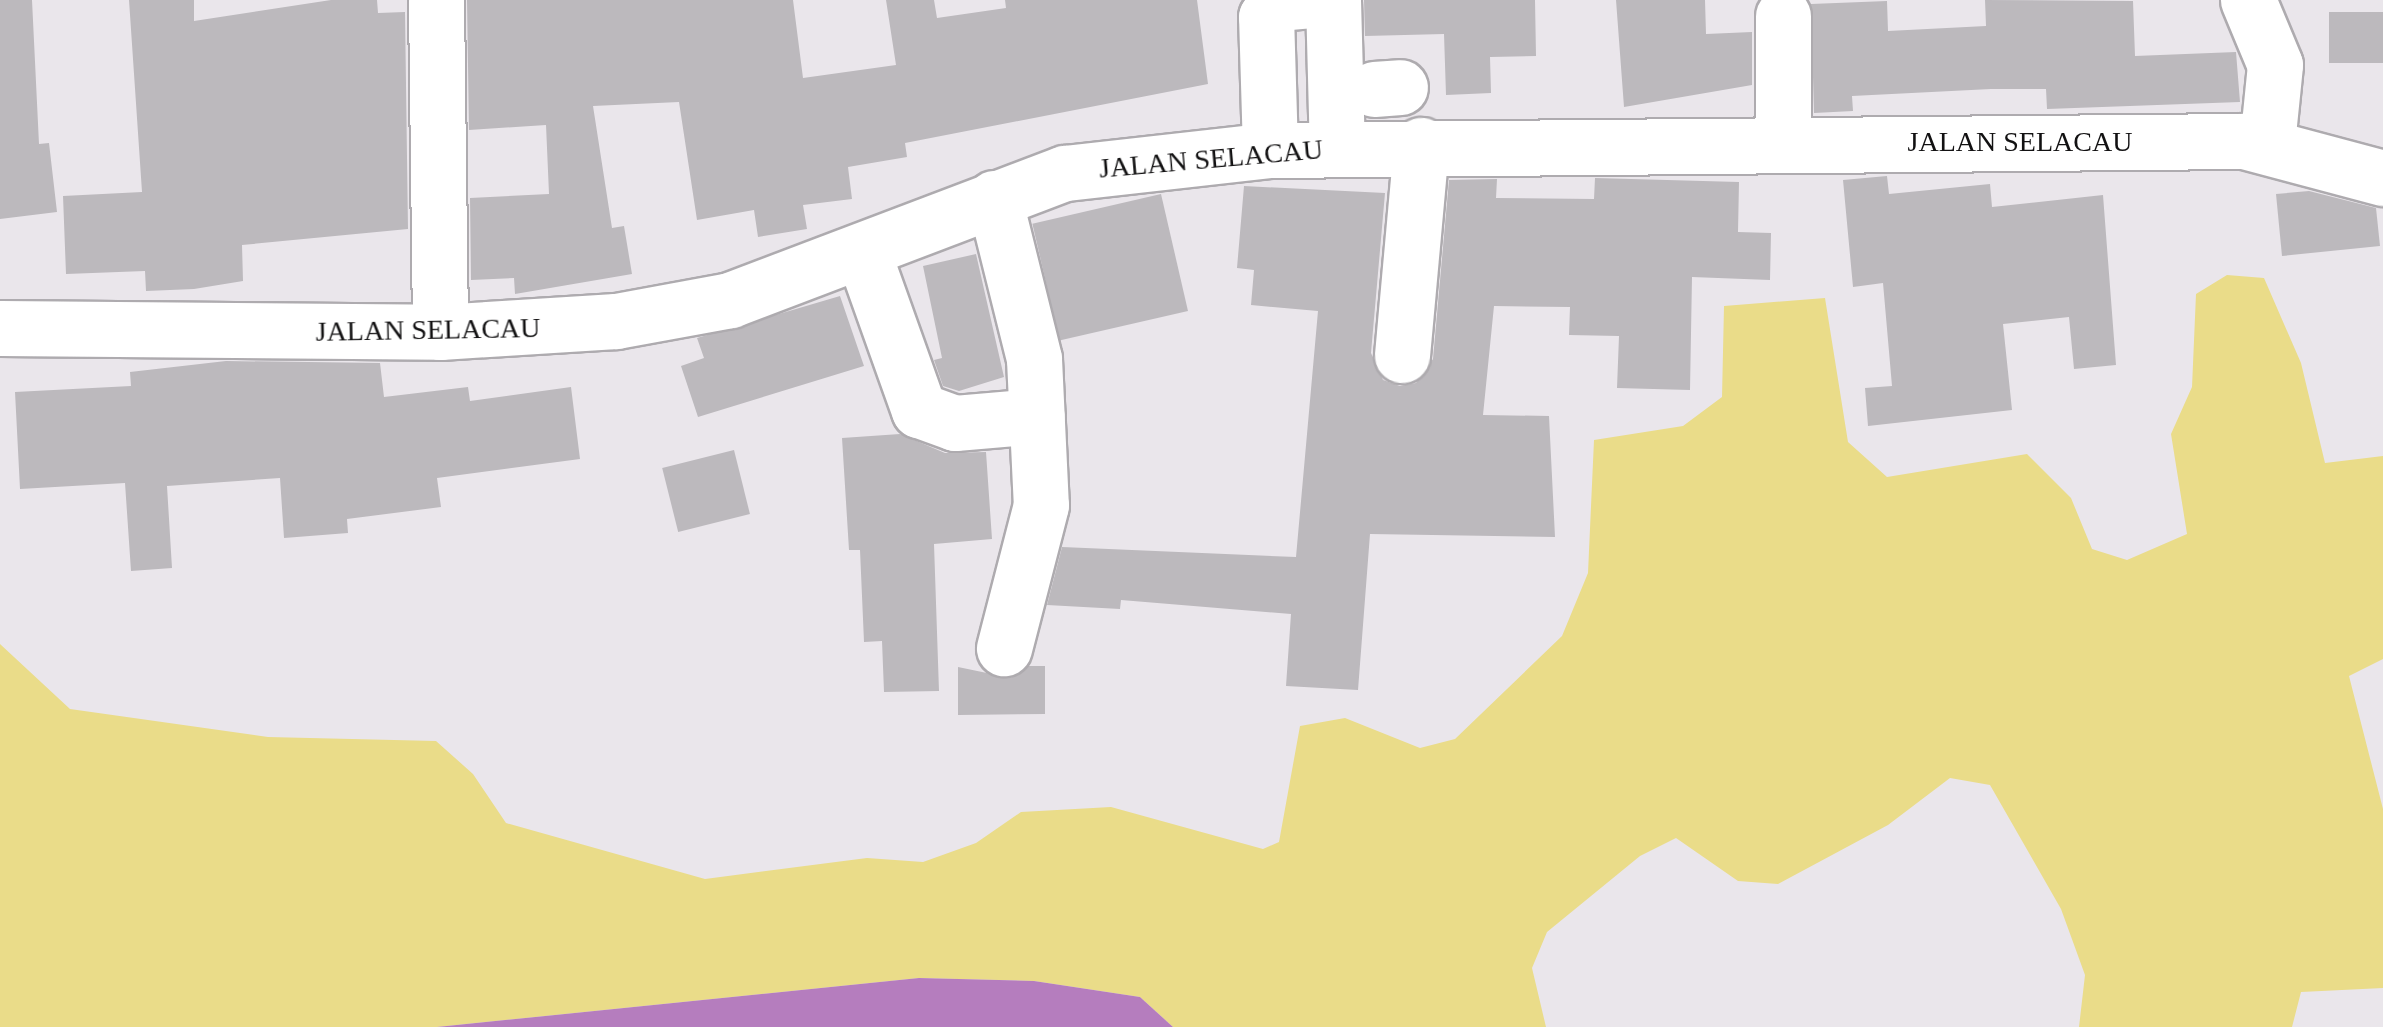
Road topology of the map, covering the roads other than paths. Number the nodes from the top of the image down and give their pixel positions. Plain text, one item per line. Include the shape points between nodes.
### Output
1 (436, 0) edge
2 (1314, 0) edge
3 (1332, 0) edge
4 (2248, 0) edge
5 (1783, 16) dead end
6 (1380, 89) dead end
7 (1784, 142) junction
8 (2267, 144) junction
9 (1378, 147) junction
10 (1270, 150) junction
11 (2383, 178) edge
12 (994, 198) junction
13 (863, 253) junction
14 (0, 316) edge
15 (1, 328) edge
16 (440, 332) junction
17 (1402, 355) dead end
18 (1037, 416) junction
19 (1004, 648) dead end

1 - 16 street
2 - 10 street via 1277,3 1266,16
3 - 9 street
4 - 8 street via 2275,65
5 - 7 street
6 - 9 street
7 - 8 street, JALAN SELACAU
7 - 9 street, JALAN SELACAU
8 - 11 street, JALAN SELACAU
9 - 10 street, JALAN SELACAU
9 - 17 street
10 - 12 street, JALAN SELACAU via 1066,173
12 - 13 street, JALAN SELACAU
12 - 18 street via 1034,359
13 - 16 street, JALAN SELACAU via 730,300 616,321
13 - 18 street via 919,410 955,422
14 - 15 street
15 - 16 street, JALAN SELACAU
18 - 19 street via 1041,504

